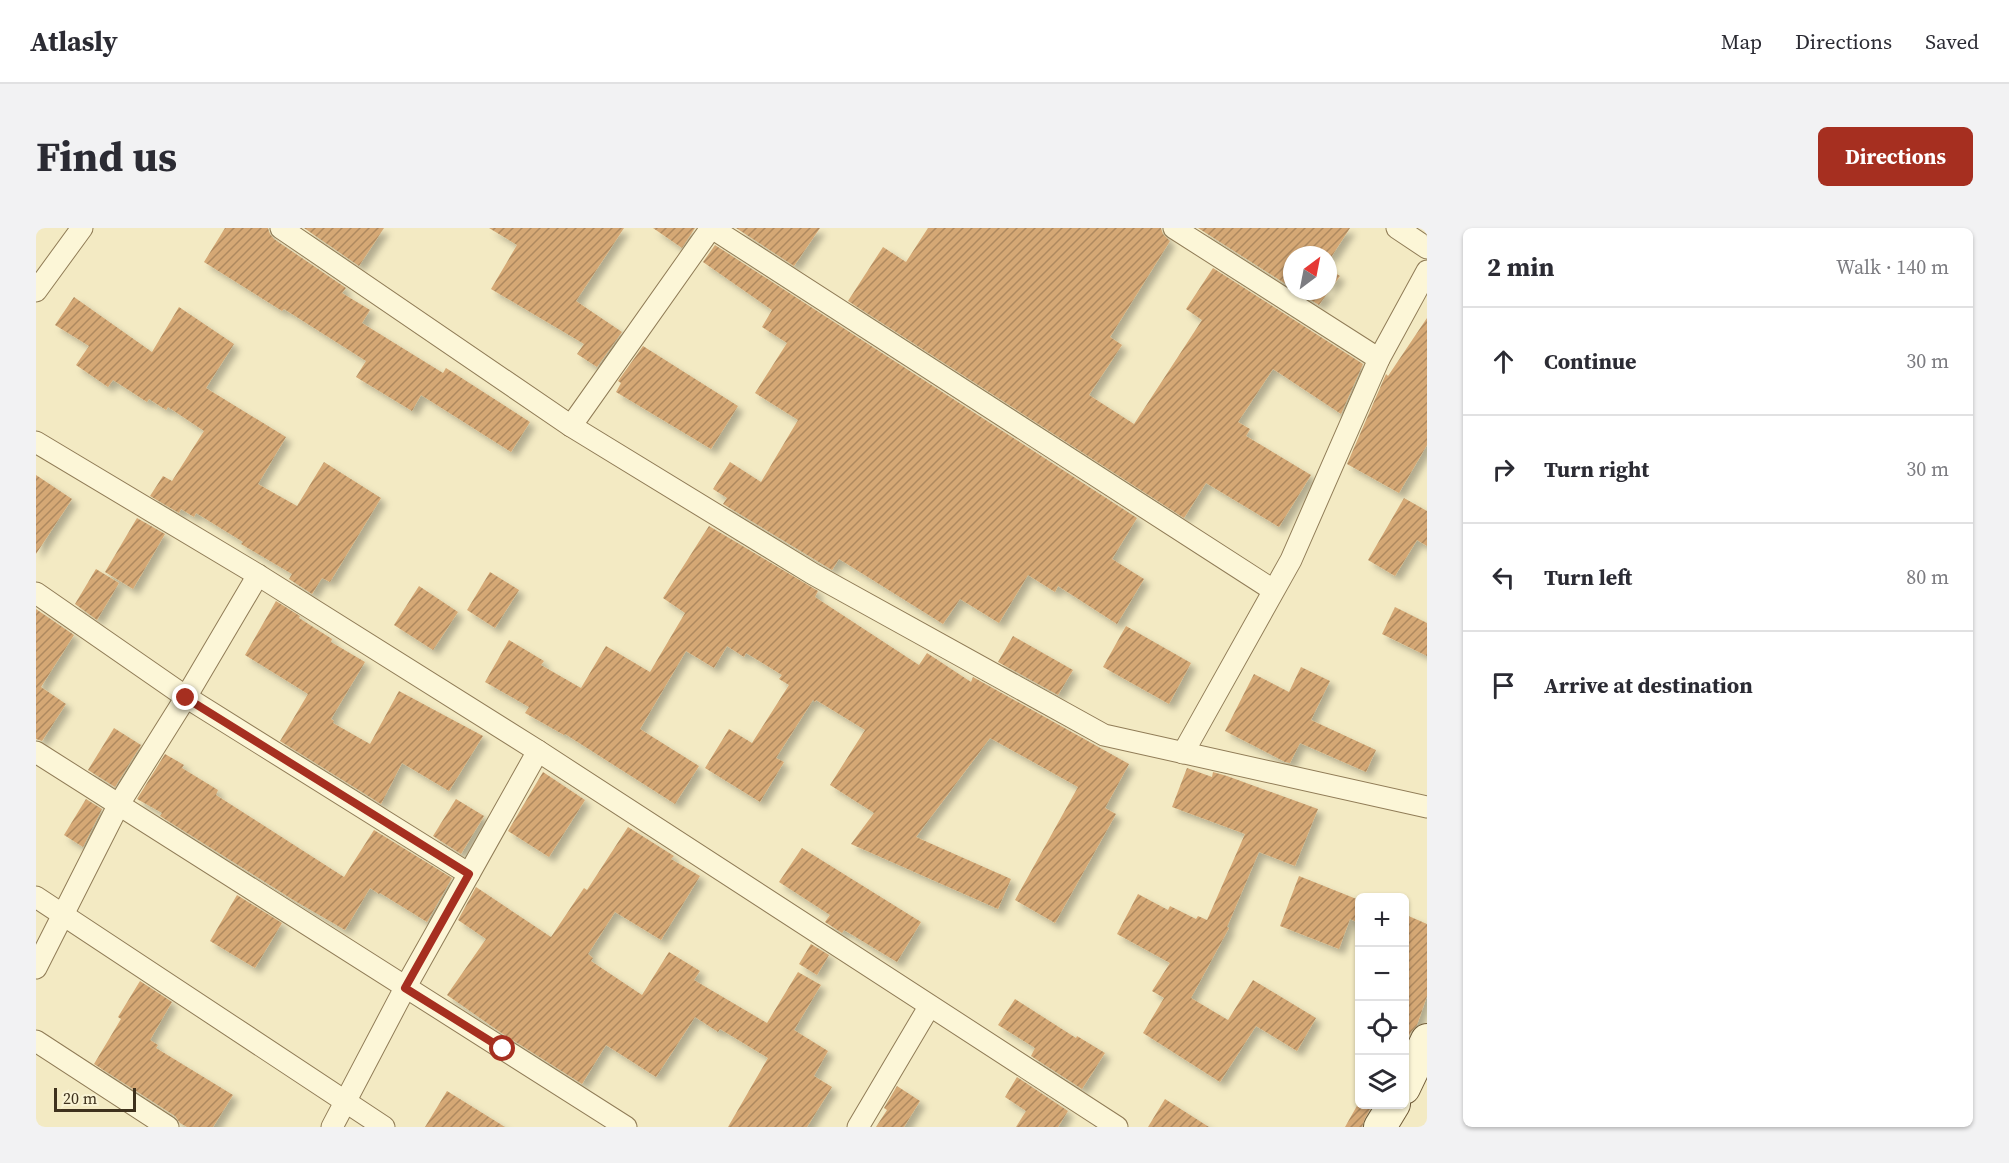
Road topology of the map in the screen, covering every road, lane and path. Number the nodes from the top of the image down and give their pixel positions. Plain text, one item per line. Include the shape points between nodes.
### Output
1 (82, 228) edge
2 (281, 228) edge
3 (711, 228) edge
4 (1174, 228) edge
5 (1397, 228) edge
6 (1427, 248) edge
7 (1427, 271) edge
8 (36, 291) edge
9 (1379, 359) junction
10 (571, 426) junction
11 (36, 442) edge
12 (258, 575) junction
13 (1274, 590) junction
14 (36, 593) edge
15 (186, 698) junction
16 (538, 751) junction
17 (36, 752) edge
18 (1183, 753) junction
19 (119, 804) junction
20 (1427, 807) edge
21 (469, 874) junction
22 (36, 897) edge
23 (63, 914) junction
24 (36, 968) edge
25 (405, 988) junction
26 (929, 1007) junction
27 (1427, 1040) edge
28 (36, 1041) edge
29 (1409, 1078) edge
30 (345, 1102) junction
31 (1391, 1109) edge
32 (168, 1127) edge
33 (332, 1127) edge
34 (384, 1127) edge
35 (626, 1127) edge
36 (858, 1127) edge
37 (1117, 1127) edge
38 (1380, 1127) edge

1 - 8 street
2 - 10 street
3 - 10 street
3 - 13 street
4 - 9 street
5 - 6 street
7 - 9 street
9 - 13 street via 1291,560
10 - 18 street via 813,573 1104,735
11 - 12 street
12 - 15 street
12 - 16 street
13 - 18 street
14 - 15 street
15 - 19 street
15 - 21 street
16 - 21 street
16 - 26 street
17 - 19 street
18 - 20 street
19 - 23 street
19 - 25 street
21 - 25 street
22 - 23 street
23 - 24 street
23 - 30 street
25 - 30 street
25 - 35 street
26 - 36 street
26 - 37 street
27 - 29 main road
28 - 32 street
30 - 33 street
30 - 34 street
31 - 38 main road

